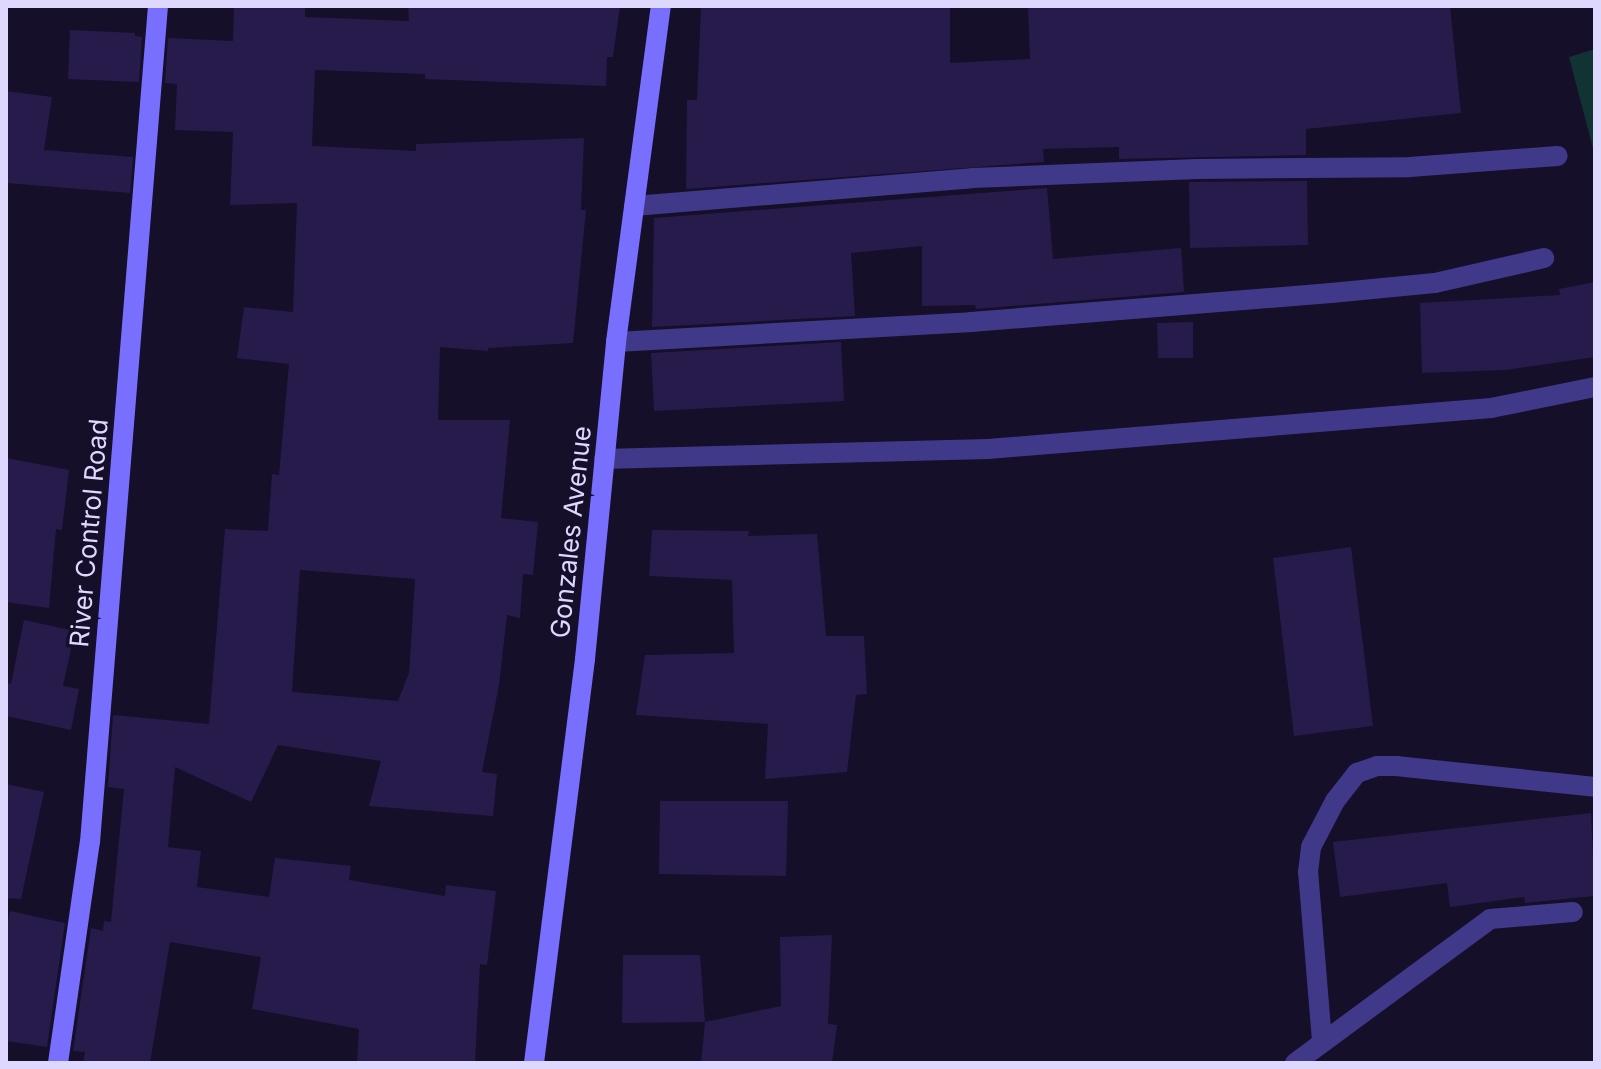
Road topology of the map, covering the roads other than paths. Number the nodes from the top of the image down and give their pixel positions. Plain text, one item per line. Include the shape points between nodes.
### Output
1 (158, 6) edge
2 (661, 6) edge
3 (1558, 156) dead end
4 (634, 206) junction
5 (1544, 258) dead end
6 (616, 342) junction
7 (1595, 387) edge
8 (604, 459) junction
9 (1595, 787) edge
10 (1573, 912) dead end
11 (1322, 1041) junction
12 (58, 1063) edge
13 (534, 1063) edge
14 (1295, 1063) edge

1 - 12 main road, River Control Road via 90,842
2 - 4 main road, Gonzales Avenue
3 - 4 street via 1410,167 972,178
4 - 6 main road, Gonzales Avenue
5 - 6 street via 1435,283 1331,293 971,322
6 - 8 main road, Gonzales Avenue
7 - 8 street via 1491,408 988,449
8 - 13 main road, Gonzales Avenue via 585,659
9 - 11 street via 1396,766 1357,773 1311,847 1308,872
10 - 11 street via 1490,919
11 - 14 street

